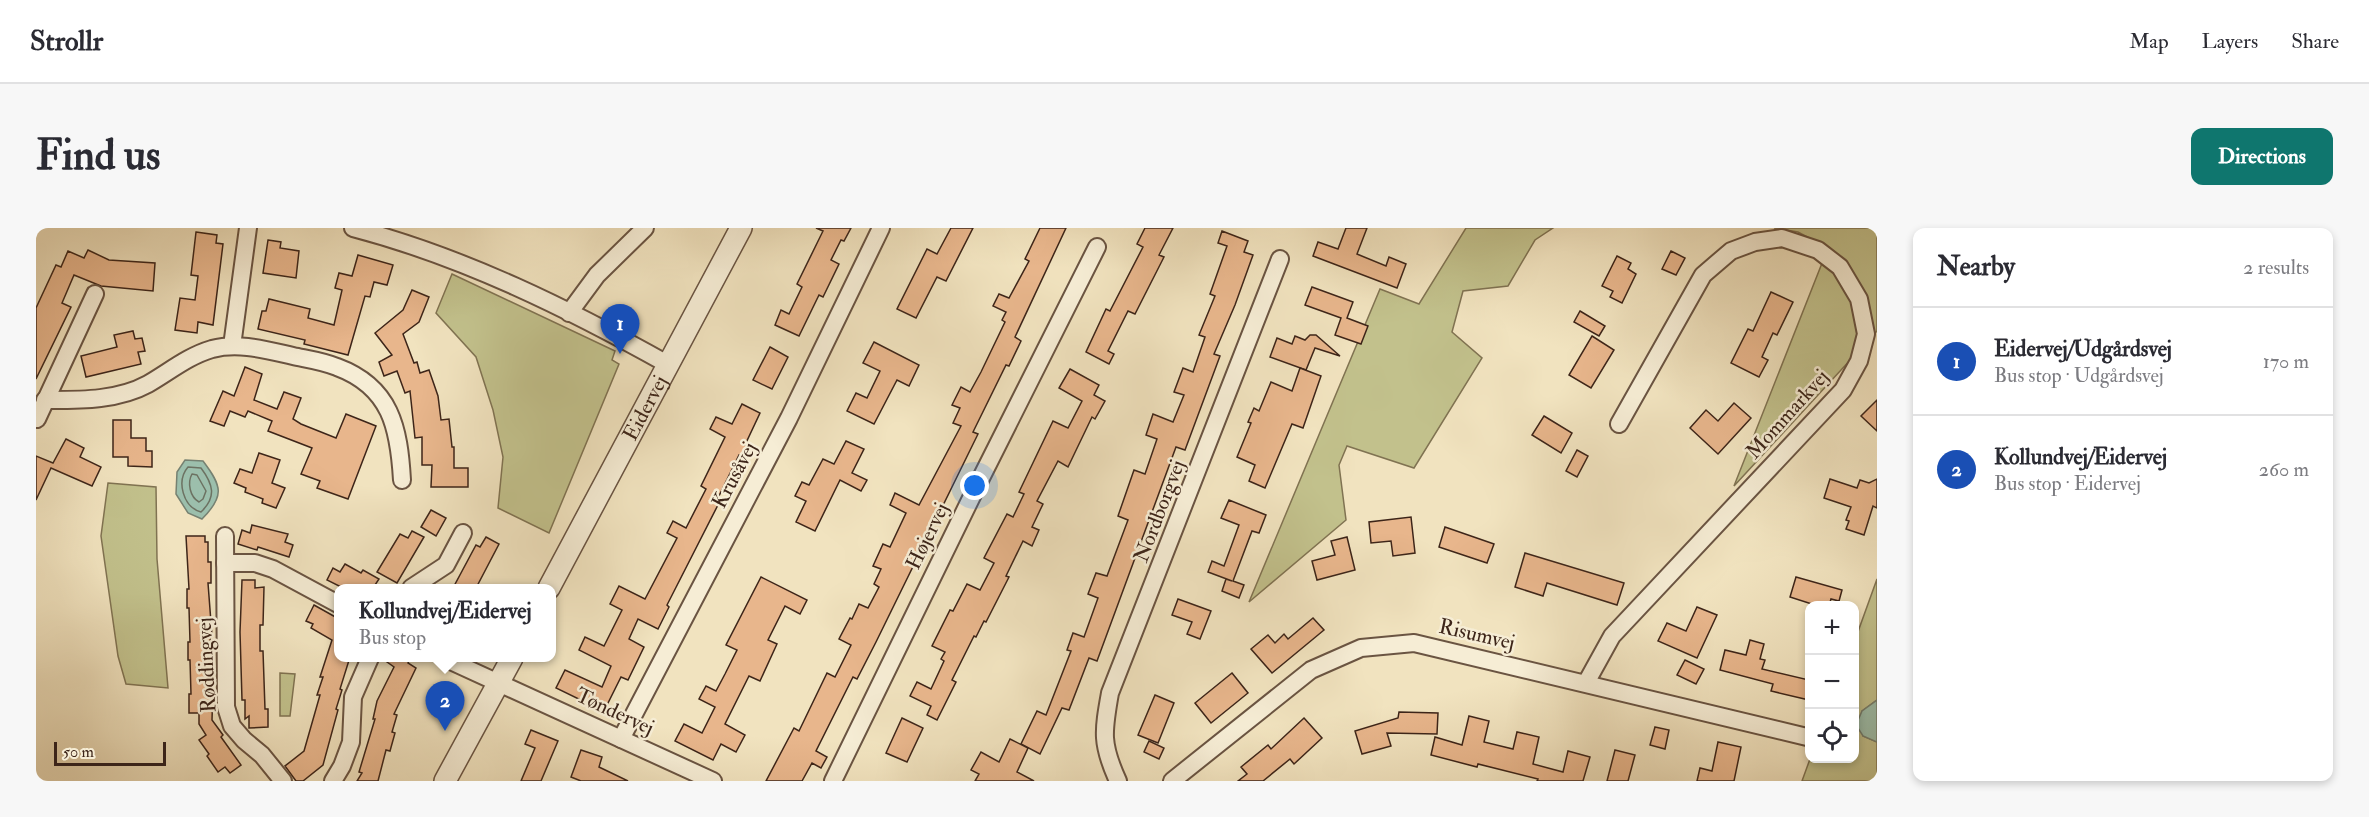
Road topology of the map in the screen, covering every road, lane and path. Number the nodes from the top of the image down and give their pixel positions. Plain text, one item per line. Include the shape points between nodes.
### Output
1 (248, 228) edge
2 (353, 228) edge
3 (645, 228) edge
4 (741, 228) edge
5 (880, 228) edge
6 (1097, 247) dead end
7 (1280, 259) dead end
8 (95, 294) dead end
9 (569, 313) junction
10 (232, 346) junction
11 (669, 365) junction
12 (45, 400) junction
13 (37, 419) edge
14 (1619, 424) dead end
15 (402, 480) dead end
16 (464, 533) dead end
17 (225, 536) dead end
18 (225, 563) junction
19 (417, 584) edge
20 (551, 584) edge
21 (334, 601) edge
22 (368, 662) edge
23 (454, 662) edge
24 (509, 662) edge
25 (498, 683) junction
26 (1586, 683) junction
27 (1805, 737) edge
28 (621, 739) junction
29 (283, 781) edge
30 (333, 781) edge
31 (445, 781) edge
32 (712, 781) edge
33 (833, 781) edge
34 (1118, 781) edge
35 (1172, 781) edge

1 - 10 street
2 - 9 street via 402,241 480,270
3 - 9 street via 597,275
4 - 11 street, Eidervej
5 - 28 street, Krusåvej via 789,418
6 - 33 street, Højervej
7 - 34 street, Nordborgvej via 1110,693 1104,727 1106,756
8 - 12 street
9 - 11 street
10 - 12 street via 187,360 146,385 116,395
10 - 15 street via 260,348 336,366 359,377 379,394 391,414 399,441
11 - 20 street, Eidervej
12 - 13 street
14 - 26 street, Mommarkvej via 1703,274 1731,251 1782,238 1818,250 1840,267 1859,298 1866,334 1859,361 1843,390 1612,636
16 - 19 street via 446,565
17 - 18 street, Røddingvej
18 - 21 street via 255,563 273,569
18 - 29 street, Røddingvej via 226,707 232,726
22 - 30 street via 353,697 351,742
23 - 25 street
24 - 25 street
25 - 28 street, Tøndervej
25 - 31 street
26 - 27 street, Risumvej
26 - 35 street, Risumvej via 1414,643 1361,648 1311,670
28 - 32 street, Tøndervej

